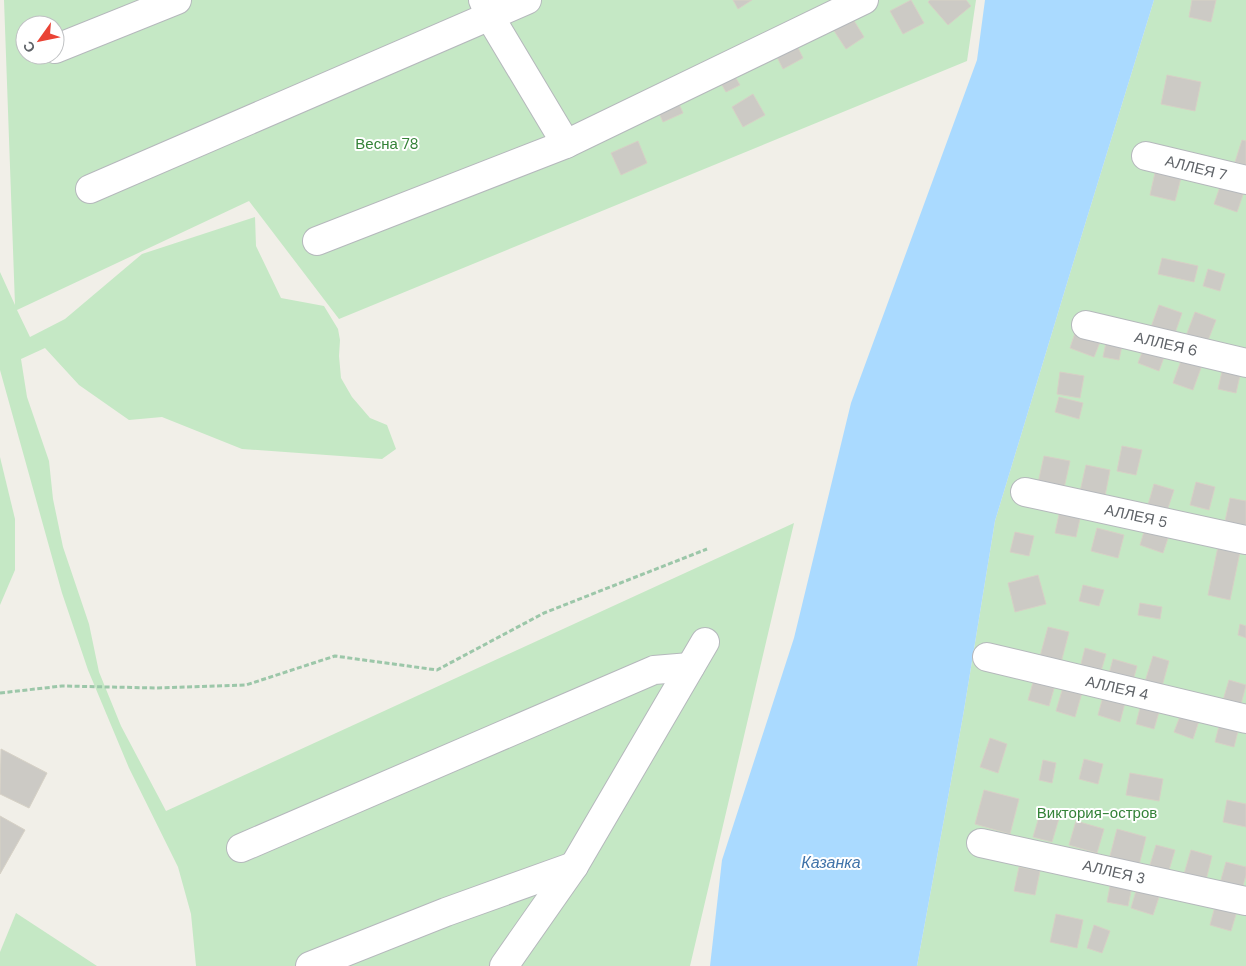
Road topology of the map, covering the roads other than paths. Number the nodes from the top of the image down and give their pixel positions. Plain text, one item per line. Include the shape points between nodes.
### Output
1 (177, 0) edge
2 (528, 0) edge
3 (864, 0) edge
4 (486, 9) edge
5 (65, 45) edge
6 (566, 144) junction
7 (1146, 156) dead end
8 (1246, 180) edge
9 (90, 188) dead end
10 (317, 241) dead end
11 (1086, 325) dead end
12 (1246, 363) edge
13 (1025, 492) dead end
14 (1246, 540) edge
15 (705, 642) dead end
16 (987, 658) dead end
17 (690, 667) junction
18 (1246, 719) edge
19 (981, 843) dead end
20 (241, 848) dead end
21 (574, 866) junction
22 (1246, 901) edge
23 (310, 966) edge
24 (504, 966) edge

1 - 5 lane
2 - 4 lane
3 - 6 lane
4 - 6 lane
4 - 9 lane
6 - 10 lane
7 - 8 lane, АЛЛЕЯ 7
11 - 12 lane, АЛЛЕЯ 6
13 - 14 lane, АЛЛЕЯ 5
15 - 17 lane
16 - 18 lane, АЛЛЕЯ 4
17 - 20 lane via 654,670
17 - 21 lane
19 - 22 lane, АЛЛЕЯ 3
21 - 23 lane
21 - 24 lane

